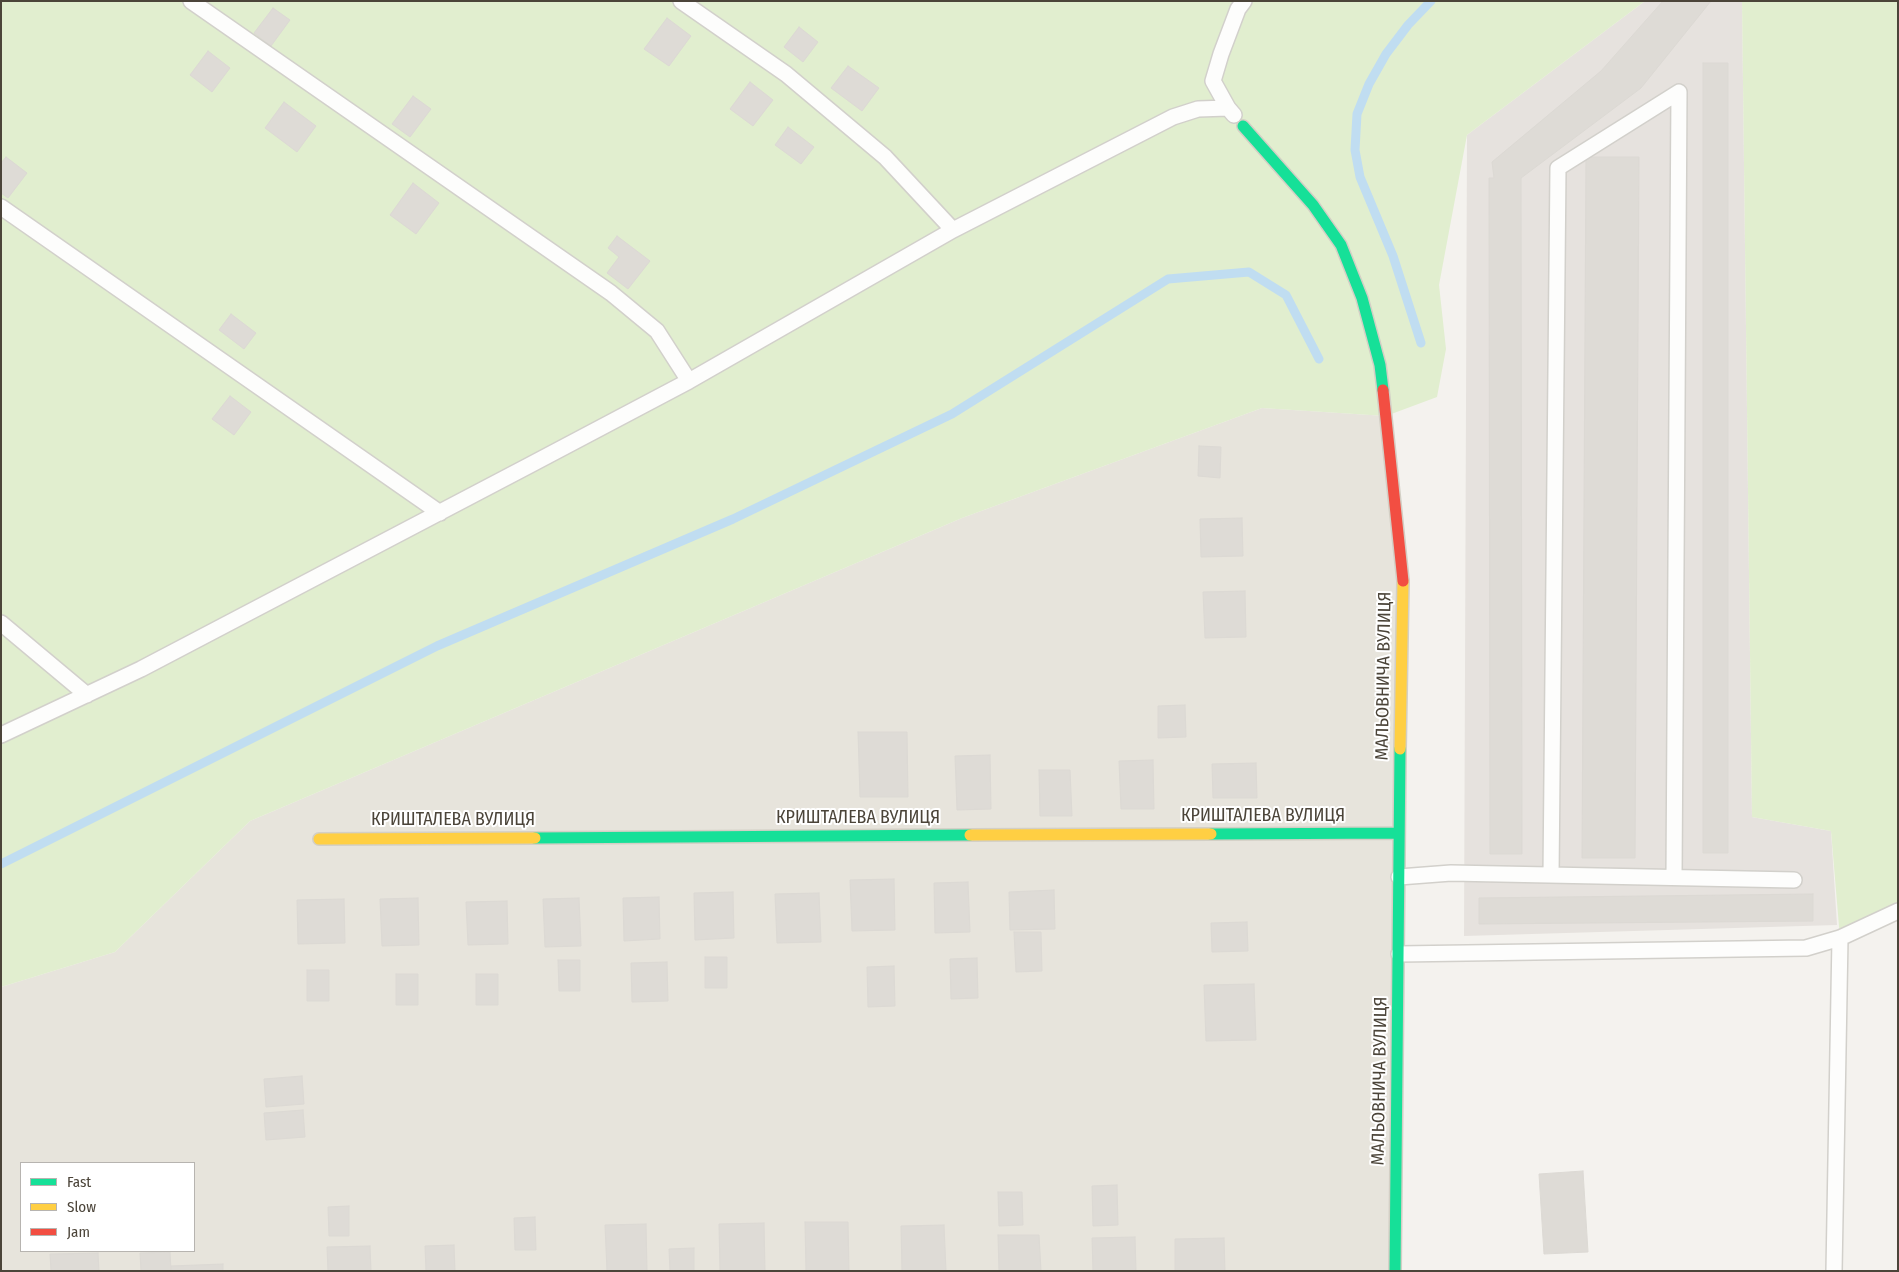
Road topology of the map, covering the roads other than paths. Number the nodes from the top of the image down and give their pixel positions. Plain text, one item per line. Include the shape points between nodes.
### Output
1 (191, 1) edge
2 (681, 1) edge
3 (1244, 1) edge
4 (1228, 108) junction
5 (1243, 126) joint
6 (1, 208) edge
7 (953, 230) junction
8 (689, 381) junction
9 (440, 513) junction
10 (1, 623) edge
11 (87, 695) junction
12 (1, 735) edge
13 (1398, 833) junction
14 (319, 839) dead end
15 (1551, 875) junction
16 (1399, 877) junction
17 (1674, 877) junction
18 (1794, 880) dead end
19 (1898, 912) edge
20 (1840, 938) junction
21 (1399, 954) junction
22 (1395, 1271) edge
23 (1834, 1271) edge

1 - 8 lane via 611,293 657,331
2 - 7 lane via 786,74 885,157
3 - 4 lane via 1238,9 1213,80
4 - 5 lane
4 - 7 lane via 1198,109 1173,117
5 - 13 street, МАЛЬОВНИЧА ВУЛИЦЯ via 1313,204 1341,245 1362,298 1380,365 1404,580
6 - 9 lane
7 - 8 lane
8 - 9 lane
9 - 11 lane
10 - 11 lane
11 - 12 lane
13 - 14 street, КРИШТАЛЕВА ВУЛИЦЯ
13 - 16 street, МАЛЬОВНИЧА ВУЛИЦЯ
15 - 16 lane via 1451,873
15 - 17 lane
15 - 17 lane via 1558,168 1680,92
16 - 21 street, МАЛЬОВНИЧА ВУЛИЦЯ
17 - 18 lane
19 - 20 lane
20 - 21 lane via 1806,948
20 - 23 lane
21 - 22 street, МАЛЬОВНИЧА ВУЛИЦЯ

